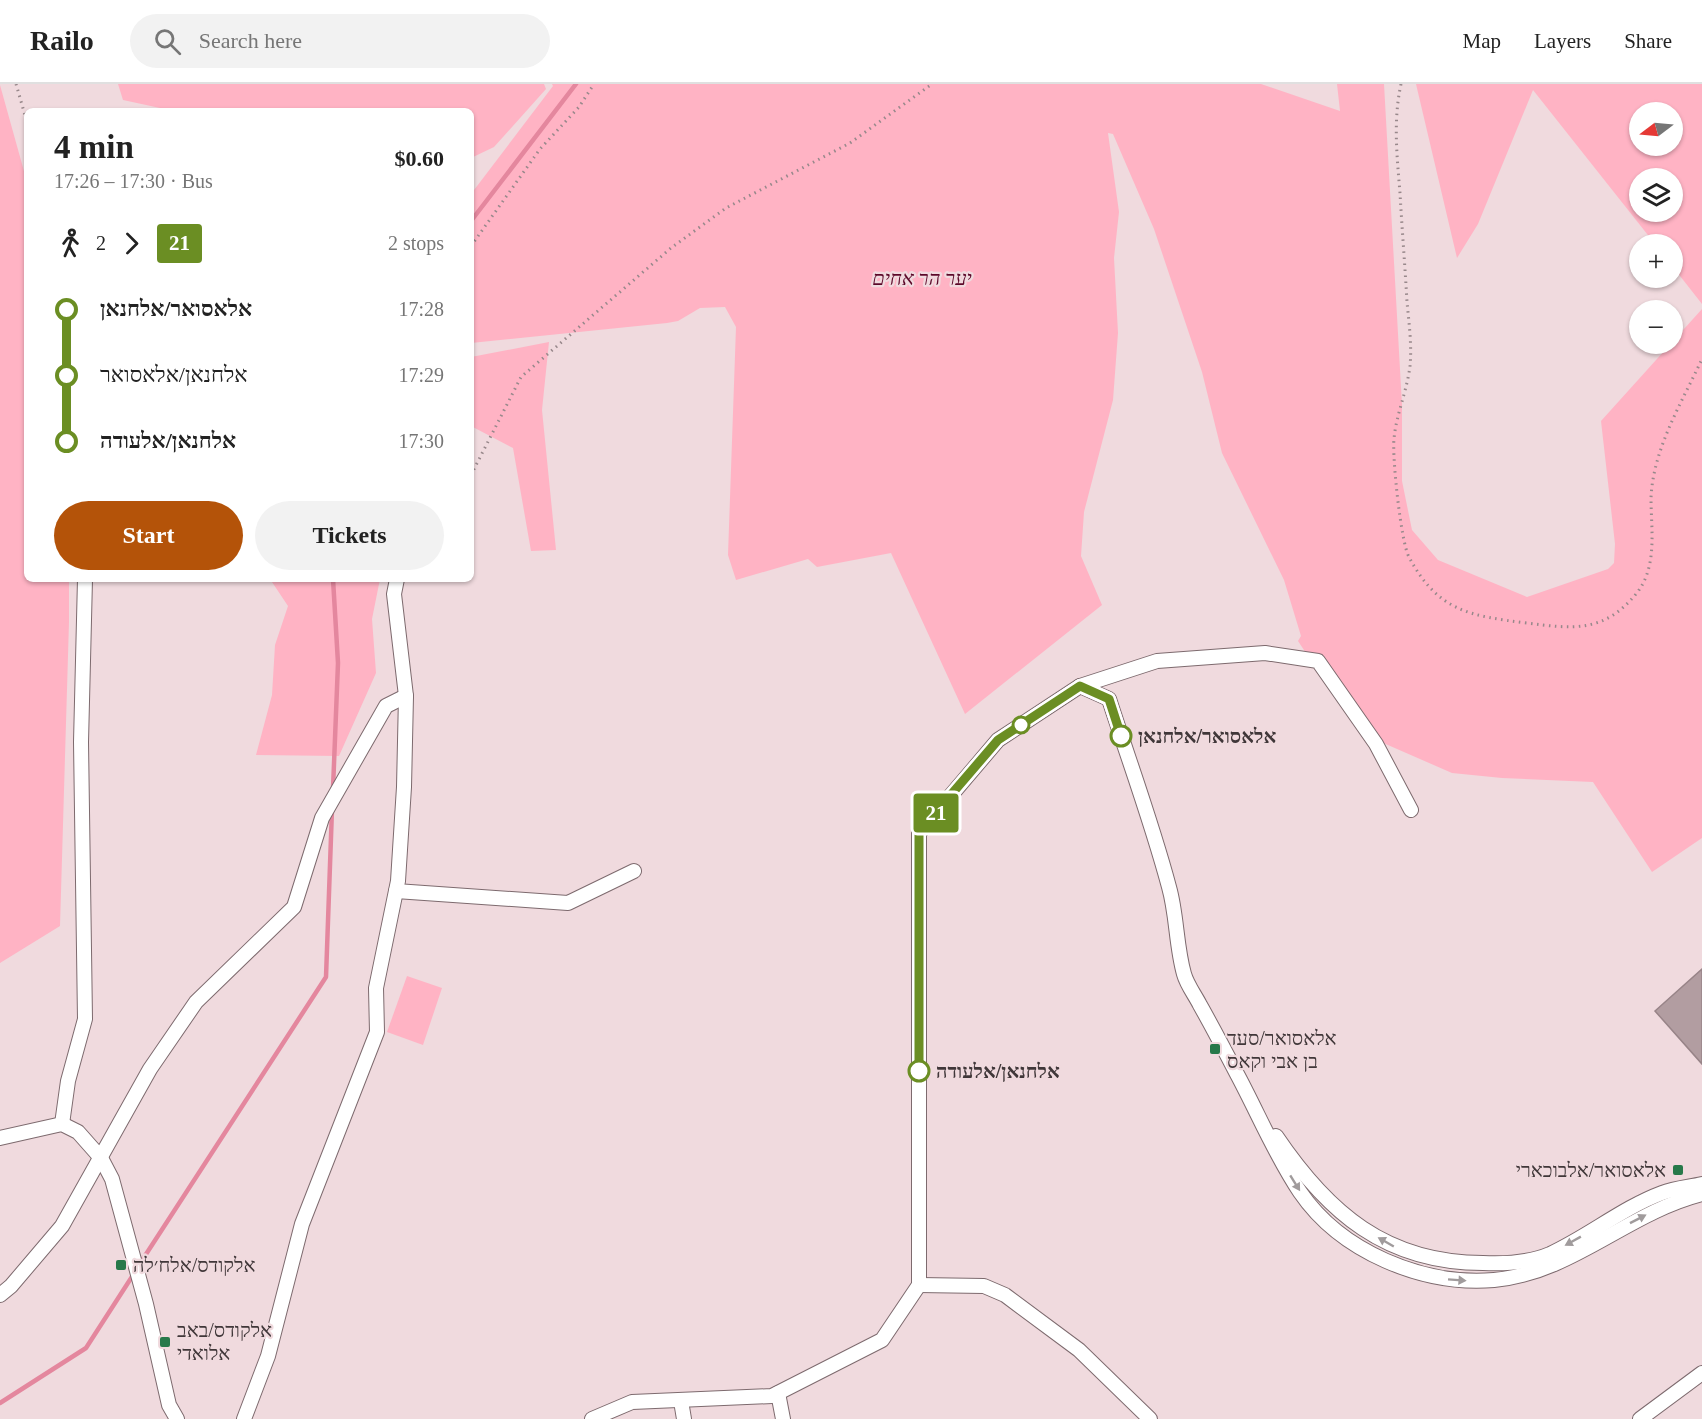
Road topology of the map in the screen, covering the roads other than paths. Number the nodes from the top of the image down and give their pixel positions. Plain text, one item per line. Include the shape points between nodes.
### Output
1 (85, 582) edge
2 (396, 582) edge
3 (1080, 686) junction
4 (406, 696) junction
5 (1411, 810) dead end
6 (634, 871) dead end
7 (396, 891) junction
8 (1258, 1113) junction
9 (62, 1124) junction
10 (0, 1138) edge
11 (101, 1158) junction
12 (1702, 1184) edge
13 (1702, 1194) edge
14 (919, 1285) junction
15 (0, 1295) edge
16 (1702, 1373) edge
17 (778, 1393) junction
18 (681, 1401) junction
19 (177, 1419) edge
20 (244, 1419) edge
21 (592, 1419) edge
22 (684, 1419) edge
23 (783, 1419) edge
24 (1150, 1419) edge
25 (1640, 1419) edge

1 - 9 street via 81,742 85,1019 68,1081
2 - 4 street via 394,594
3 - 5 street via 1157,661 1265,653 1318,661 1376,744
3 - 8 street via 1109,699 1170,888 1184,976
3 - 14 street via 998,740 919,832
4 - 7 street
4 - 11 street via 386,706 322,818 294,907 196,1002 150,1069
6 - 7 street via 568,903
7 - 20 street via 376,988 377,1032 302,1224 268,1356
12 -> 8 street via 1663,1192 1549,1254 1527,1260 1463,1263 1428,1258 1398,1249 1358,1226 1321,1194
8 -> 13 street via 1279,1158 1302,1194 1327,1220 1386,1260 1456,1281 1541,1272 1662,1206
9 - 10 street
9 - 11 street via 78,1132
11 - 15 street via 62,1226
11 - 19 street via 115,1191 170,1405
14 - 17 street via 882,1340
14 - 24 street via 984,1286 1005,1295 1079,1350
16 - 25 street
17 - 18 street
17 - 23 street
18 - 21 street via 632,1402
18 - 22 street

